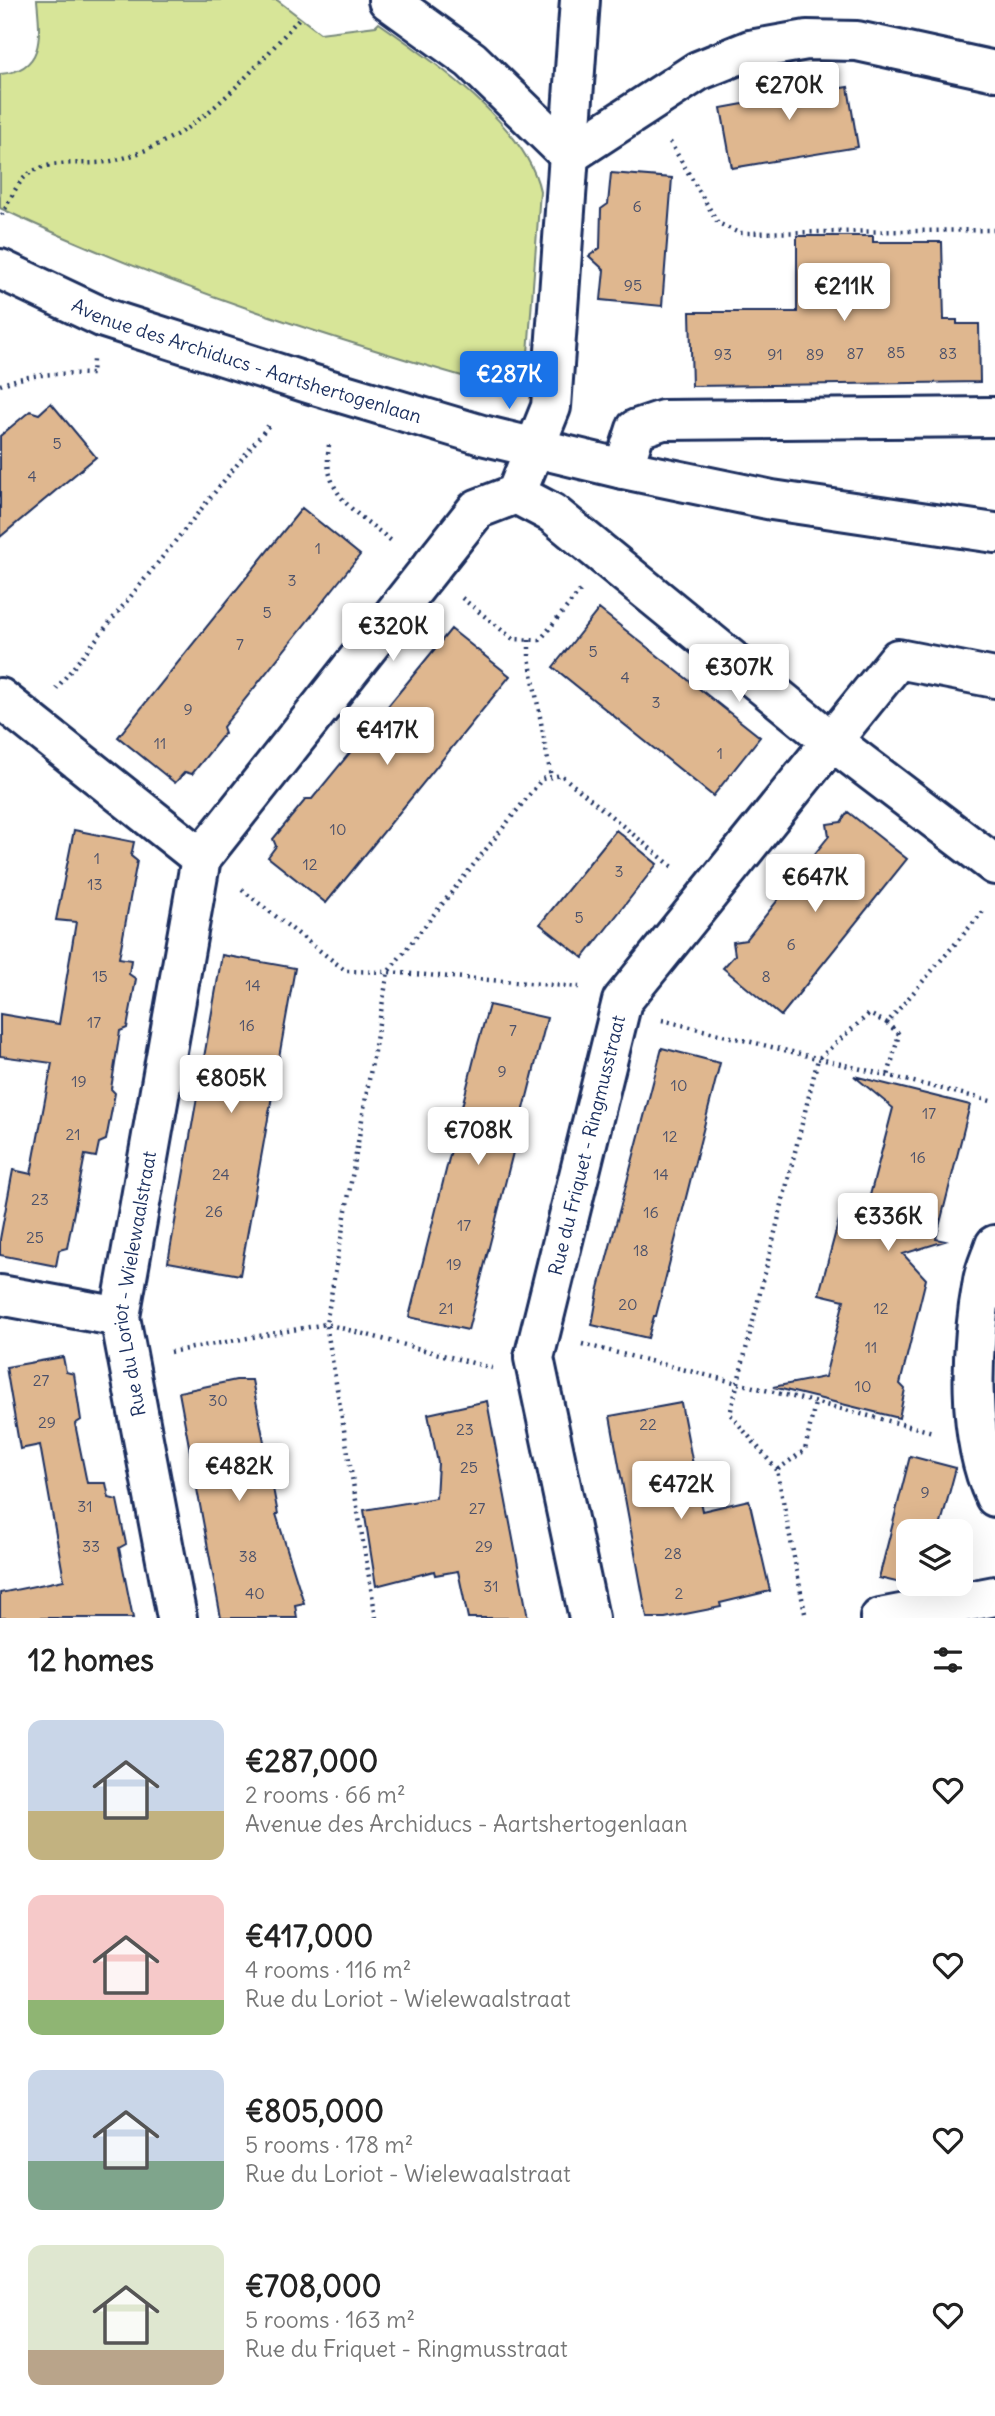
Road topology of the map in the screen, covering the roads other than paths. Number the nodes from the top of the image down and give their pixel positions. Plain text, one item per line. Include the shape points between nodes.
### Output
1 (388, 0) edge
2 (580, 0) edge
3 (995, 71) edge
4 (569, 155) junction
5 (8, 284) edge
6 (995, 417) edge
7 (535, 449) junction
8 (624, 469) junction
9 (516, 494) junction
10 (995, 533) edge
11 (995, 678) edge
12 (0, 698) edge
13 (831, 740) junction
14 (201, 858) junction
15 (994, 882) edge
16 (995, 1245) edge
17 (0, 1295) edge
18 (120, 1317) junction
19 (995, 1497) edge
20 (995, 1596) edge
21 (177, 1618) edge
22 (589, 1618) edge
23 (880, 1618) edge

1 - 4 street via 471,60
2 - 4 street
3 - 4 street via 857,41 807,40 750,50 698,71
4 - 7 street via 551,407
5 - 7 street, Avenue des Archiducs - Aartshertogenlaan via 311,384
6 - 8 street via 663,420 636,429
7 - 8 street, Avenue des Archiducs - Aartshertogenlaan
7 - 9 street
8 - 10 street, Avenue des Archiducs - Aartshertogenlaan via 772,500
9 - 13 street via 552,513
9 - 14 street, Rue du Loriot - Wielewaalstraat via 477,509
11 - 13 street, Rue du Friquet - Ringmusstraat via 898,659
12 - 14 street
13 - 15 street
13 - 22 street, Rue du Friquet - Ringmusstraat via 622,1001 534,1358
14 - 18 street, Rue du Loriot - Wielewaalstraat
16 - 19 street via 984,1279 975,1358 976,1430 985,1476
17 - 18 street
18 - 21 street, Rue du Loriot - Wielewaalstraat
20 - 23 street

